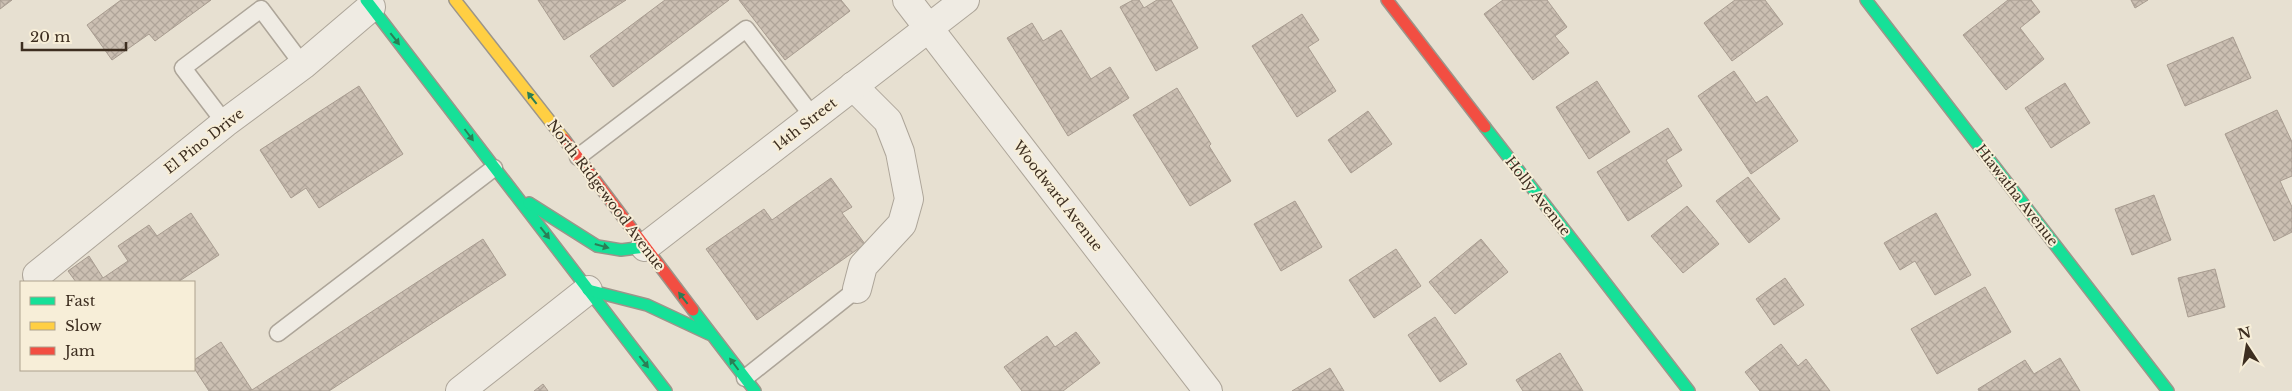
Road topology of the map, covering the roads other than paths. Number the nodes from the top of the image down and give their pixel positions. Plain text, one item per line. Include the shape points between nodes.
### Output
1 (455, 0) edge
2 (907, 0) edge
3 (965, 0) edge
4 (1387, 0) edge
5 (1866, 0) edge
6 (368, 3) edge
7 (929, 28) junction
8 (303, 65) junction
9 (853, 86) junction
10 (814, 118) junction
11 (225, 123) junction
12 (578, 157) junction
13 (494, 168) junction
14 (515, 195) junction
15 (645, 247) junction
16 (37, 275) dead end
17 (857, 289) joint
18 (588, 290) junction
19 (278, 333) dead end
20 (713, 336) junction
21 (750, 385) edge
22 (460, 391) edge
23 (666, 391) edge
24 (1208, 391) edge
25 (1689, 391) edge
26 (2168, 391) edge

12 -> 1 main road, North Ridgewood Avenue
2 - 7 street, Woodward Avenue
3 - 7 street, 14th Street
4 - 25 main road, Holly Avenue
5 - 26 main road, Hiawatha Avenue
6 - 8 street, El Pino Drive
6 -> 13 main road
7 - 9 street, 14th Street
7 - 24 street, Woodward Avenue
8 - 11 street, El Pino Drive
8 - 11 lane via 261,9 183,68
9 - 10 street, 14th Street
9 - 17 street via 888,121 900,152 909,198 902,224 863,266
10 - 12 lane via 746,29
10 - 15 street, 14th Street
11 - 16 street, El Pino Drive
12 - 15 main road, North Ridgewood Avenue
13 - 14 main road
13 - 19 lane
14 -> 15 main road via 598,246 621,250
14 -> 18 main road
20 -> 15 main road, North Ridgewood Avenue
17 - 21 lane
18 - 20 main road via 647,305
18 - 22 street
18 -> 23 main road
21 -> 20 main road, North Ridgewood Avenue

